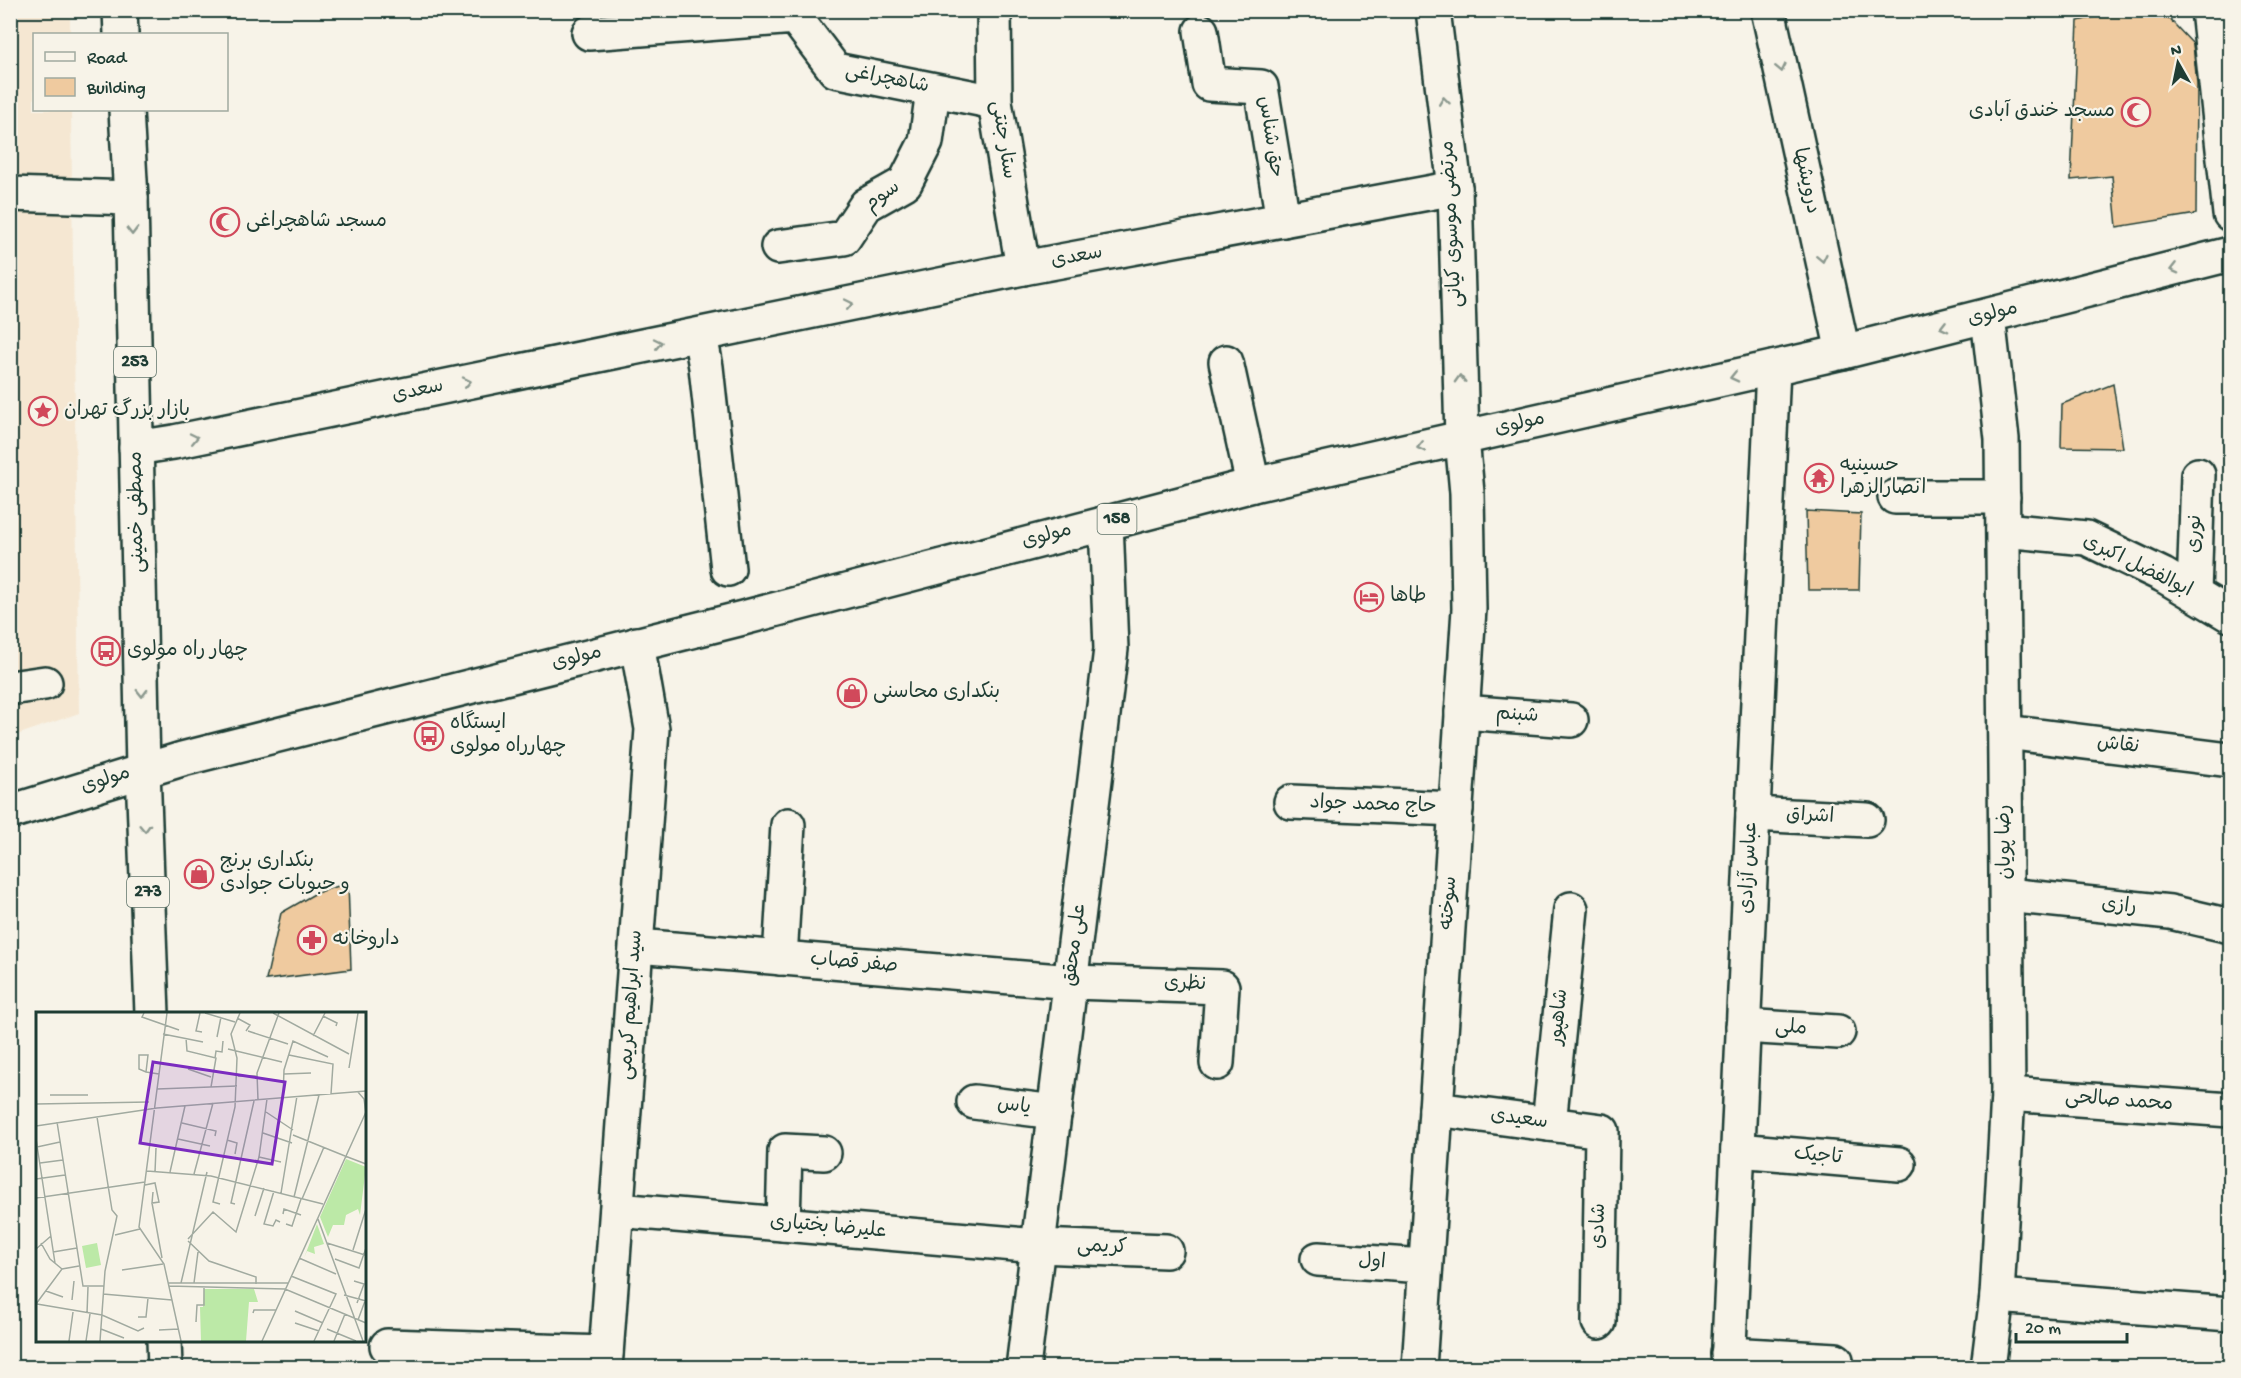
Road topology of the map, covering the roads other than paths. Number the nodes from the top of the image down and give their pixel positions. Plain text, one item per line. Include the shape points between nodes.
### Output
1 (120, 10) edge
2 (994, 10) edge
3 (1768, 10) edge
4 (2208, 10) edge
5 (1439, 11) edge
6 (1201, 31) dead end
7 (121, 33) edge
8 (589, 33) dead end
9 (933, 90) junction
10 (995, 102) junction
11 (126, 111) edge
12 (1455, 188) junction
13 (10, 195) edge
14 (131, 198) junction
15 (2230, 214) edge
16 (1283, 220) junction
17 (778, 247) dead end
18 (2230, 254) edge
19 (1023, 268) junction
20 (1988, 317) junction
21 (700, 335) junction
22 (1843, 352) junction
23 (1226, 362) dead end
24 (1773, 368) junction
25 (1461, 438) junction
26 (136, 448) junction
27 (2198, 475) dead end
28 (1253, 485) junction
29 (1895, 497) dead end
30 (2003, 497) junction
31 (1106, 522) junction
32 (2003, 530) junction
33 (728, 569) dead end
34 (2194, 593) junction
35 (2230, 615) edge
36 (638, 644) junction
37 (45, 683) dead end
38 (10, 688) edge
39 (1462, 712) junction
40 (1571, 720) dead end
41 (2005, 732) junction
42 (2230, 760) edge
43 (143, 770) junction
44 (1291, 802) dead end
45 (1456, 809) junction
46 (10, 812) edge
47 (1753, 814) junction
48 (1867, 820) dead end
49 (788, 825) dead end
50 (2007, 895) junction
51 (1571, 909) dead end
52 (2230, 926) edge
53 (637, 946) junction
54 (780, 958) junction
55 (1072, 982) junction
56 (152, 1012) edge
57 (1743, 1026) junction
58 (1838, 1032) dead end
59 (1217, 1063) dead end
60 (2008, 1094) junction
61 (974, 1102) dead end
62 (1436, 1109) junction
63 (2230, 1110) edge
64 (1055, 1112) junction
65 (1549, 1124) junction
66 (1602, 1131) joint
67 (1738, 1150) junction
68 (824, 1153) dead end
69 (1899, 1164) dead end
70 (617, 1210) junction
71 (783, 1224) junction
72 (1038, 1246) junction
73 (1166, 1251) dead end
74 (1318, 1259) dead end
75 (1425, 1266) junction
76 (1997, 1296) junction
77 (2230, 1314) edge
78 (1599, 1322) dead end
79 (164, 1342) edge
80 (387, 1346) dead end
81 (605, 1360) edge
82 (1836, 1360) dead end
83 (1728, 1361) edge
84 (165, 1368) edge
85 (1023, 1368) edge
86 (1419, 1368) edge
87 (1988, 1368) edge

1 - 7 street
2 - 10 street, ستار جنتی
3 -> 22 street, درویشها
4 - 15 street
12 -> 5 street, مرتضی موسوی کیانی
6 - 16 street, حق شناس via 1209,84 1262,87
8 - 9 street, شاهچراغی via 795,17 835,70
9 - 10 street, شاهچراغی
9 - 17 street, سوم via 926,142 905,183 866,205 844,238
10 - 19 street, ستار جنتی
11 - 14 street, مصطفی خمینی / 253
12 - 16 street, سعدی
25 -> 12 street, مرتضی موسوی کیانی
13 - 14 street
14 -> 26 street, مصطفی خمینی / 253
16 - 19 street, سعدی
18 -> 20 street, مولوی / 158
21 -> 19 street, سعدی
20 -> 22 street, مولوی / 158
20 - 30 street, رضا پویان via 2002,439
26 -> 21 street, سعدی
21 - 33 street
22 - 24 street, مولوی / 158
23 - 28 street
24 -> 25 street, مولوی / 158
24 - 47 street, عباس آزادی
25 -> 28 street, مولوی / 158
25 - 39 street, سوخته via 1467,493 1469,598
26 -> 43 street, مصطفی خمینی / 253
27 - 34 street, نوری
28 - 31 street, مولوی / 158
29 - 30 street
30 - 32 street, رضا پویان
31 - 36 street, مولوی / 158
31 - 55 street, علی محقق via 1111,649
32 - 34 street, ابوالفضل اکبری via 2086,538
32 - 41 street, رضا پویان
34 - 35 street, ابوالفضل اکبری
36 - 43 street, مولوی / 158
36 - 53 street, سید ابراهیم کریمی via 652,729
37 - 38 street
39 - 40 street, شبنم
39 - 45 street, سوخته
41 - 42 street, نقاش
41 - 50 street, رضا پویان
43 - 46 street, مولوی / 158
43 -> 56 street, 273
44 - 45 street, حاج محمد جواد
45 - 62 street, سوخته
47 - 48 street, اشراق
47 - 57 street, عباس آزادی
49 - 54 street
50 - 52 street, رازی via 2170,912
50 - 60 street, رضا پویان
51 - 65 street, شاهپور
53 - 54 street, صفر قصاب
53 - 70 street, سید ابراهیم کریمی
54 - 55 street, صفر قصاب
55 - 59 street, نظری via 1222,987
55 - 64 street, علی محقق
57 - 58 street, ملی
57 - 67 street, عباس آزادی
60 - 63 street, محمد صالحی
60 - 76 street, رضا پویان
61 - 64 street, یاس
62 - 65 street, سعیدی
62 - 75 street, سوخته
64 - 72 street, علی محقق
65 - 66 street, سعیدی
66 - 78 street, شادی
67 - 69 street, تاجیک
67 - 83 street, عباس آزادی
68 - 71 street via 785,1151
70 - 71 street, علیرضا بختیاری
70 - 81 street, سید ابراهیم کریمی
71 - 72 street, علیرضا بختیاری
72 - 73 street, کریمی
72 - 85 street, علی محقق
74 - 75 street, اول
75 - 86 street, سوخته
76 - 77 street
76 - 87 street, رضا پویان
79 - 84 street
80 - 81 street
82 - 83 street

